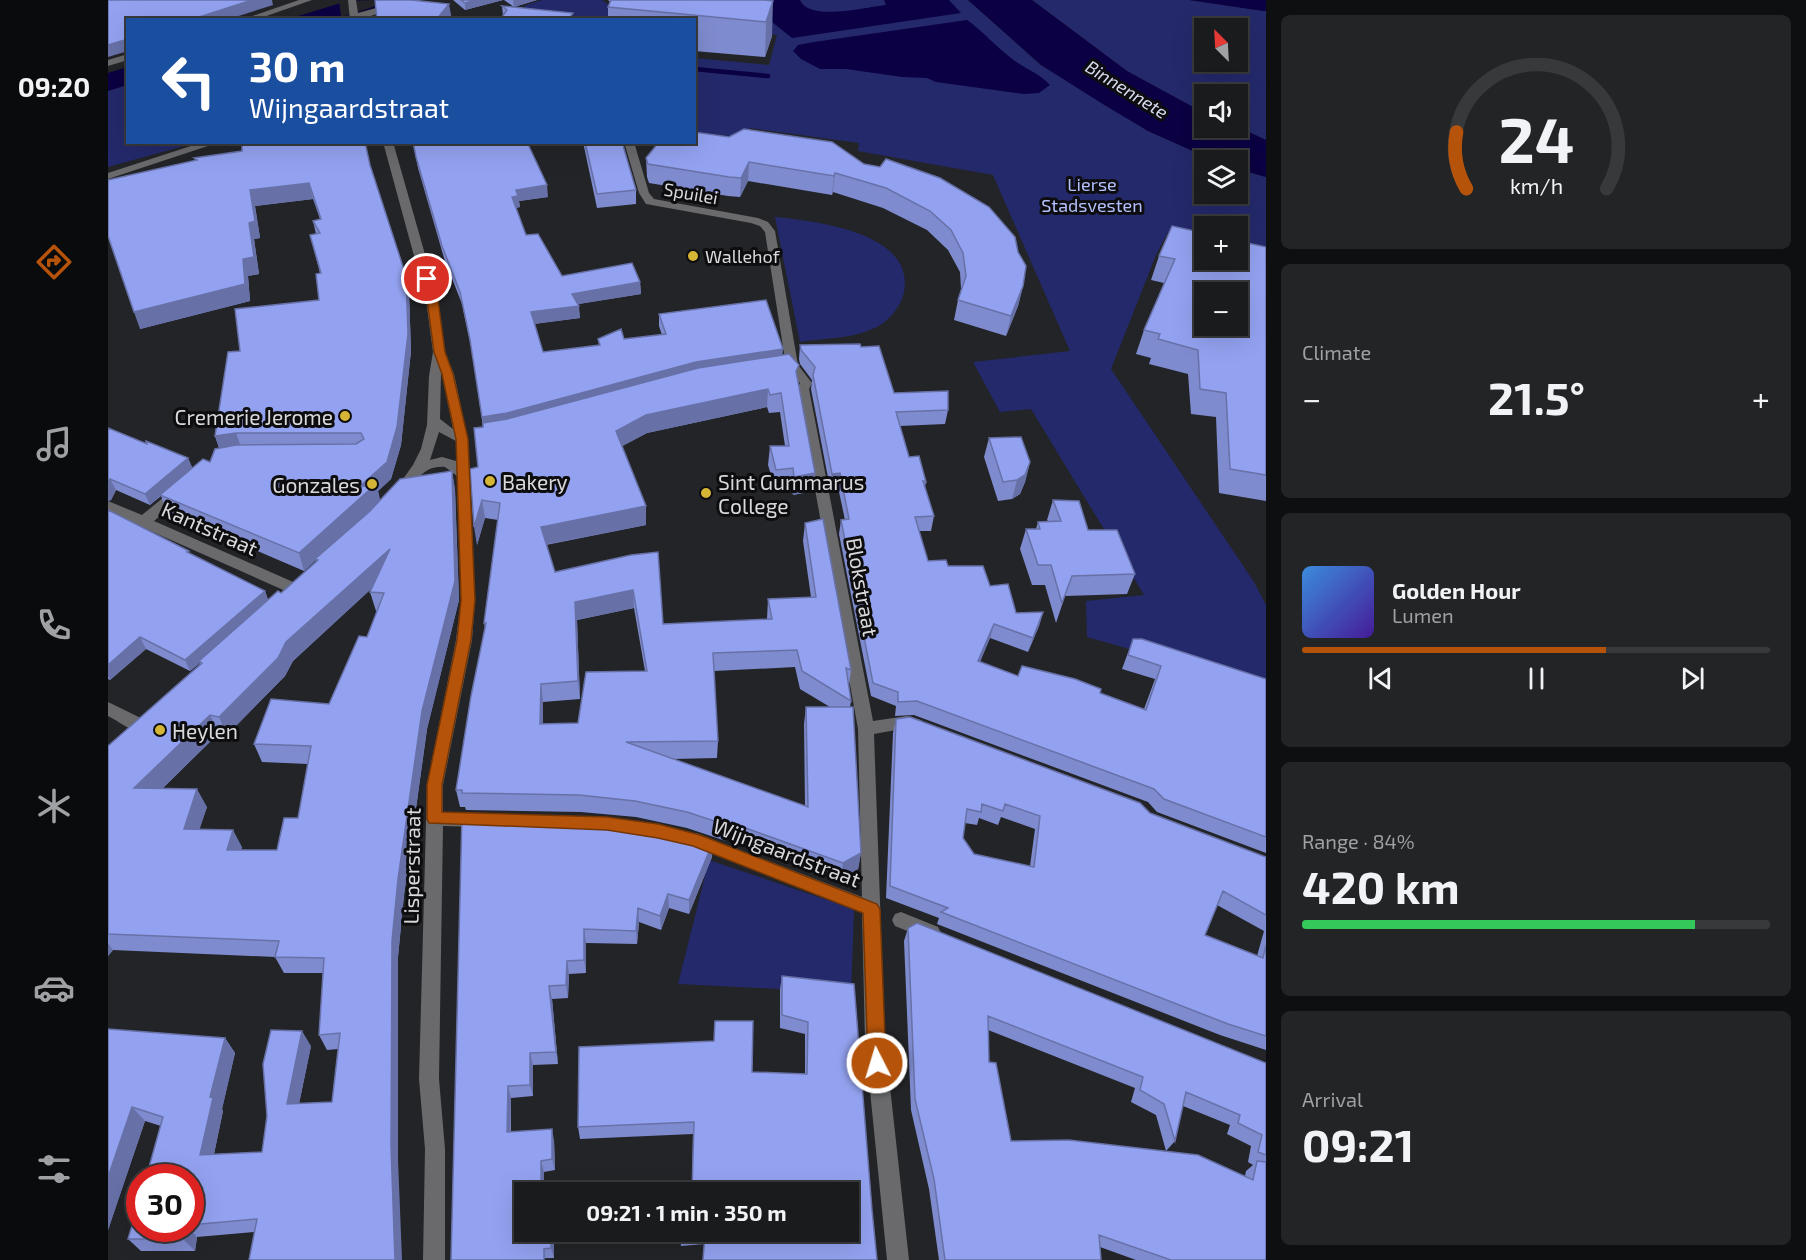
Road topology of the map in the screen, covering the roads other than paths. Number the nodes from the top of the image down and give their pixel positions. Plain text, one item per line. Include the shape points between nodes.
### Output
1 (308, 0) edge
2 (352, 0) edge
3 (417, 0) edge
4 (354, 17) edge
5 (251, 18) edge
6 (126, 58) edge
7 (108, 63) edge
8 (209, 144) edge
9 (389, 144) edge
10 (630, 144) edge
11 (108, 176) edge
12 (754, 220) joint
13 (439, 352) junction
14 (433, 419) junction
15 (468, 438) junction
16 (417, 469) junction
17 (463, 475) junction
18 (189, 483) edge
19 (391, 502) edge
20 (108, 506) edge
21 (143, 522) junction
22 (295, 589) edge
23 (108, 708) edge
24 (141, 726) edge
25 (866, 729) junction
26 (928, 729) edge
27 (434, 819) junction
28 (500, 820) edge
29 (676, 836) edge
30 (872, 909) junction
31 (901, 920) dead end
32 (945, 938) edge
33 (434, 1260) edge
34 (898, 1260) edge

1 - 5 street
2 - 4 street
3 - 4 street
6 - 7 street
8 - 11 street
9 - 13 street via 432,300
10 - 12 street, Spuilei via 650,201
12 - 25 street, Blokstraat via 770,231 786,366 806,383 803,389 811,439
13 - 14 street via 434,369
13 - 15 street, Lisperstraat
14 - 15 street via 439,427
14 - 16 street via 428,451
15 - 17 street, Lisperstraat
16 - 17 street via 448,462
16 - 19 street
17 - 27 street, Lisperstraat via 468,600 464,640 435,785
18 - 21 street
20 - 21 street, Kantstraat
21 - 22 street, Kantstraat
23 - 24 street
25 - 26 street via 907,722
25 - 30 street, Blokstraat
27 - 28 street
27 - 33 street, Lisperstraat via 429,1079 435,1159
29 - 30 street, Wijngaardstraat
30 - 34 street, Blokstraat via 875,1041
31 - 32 street

